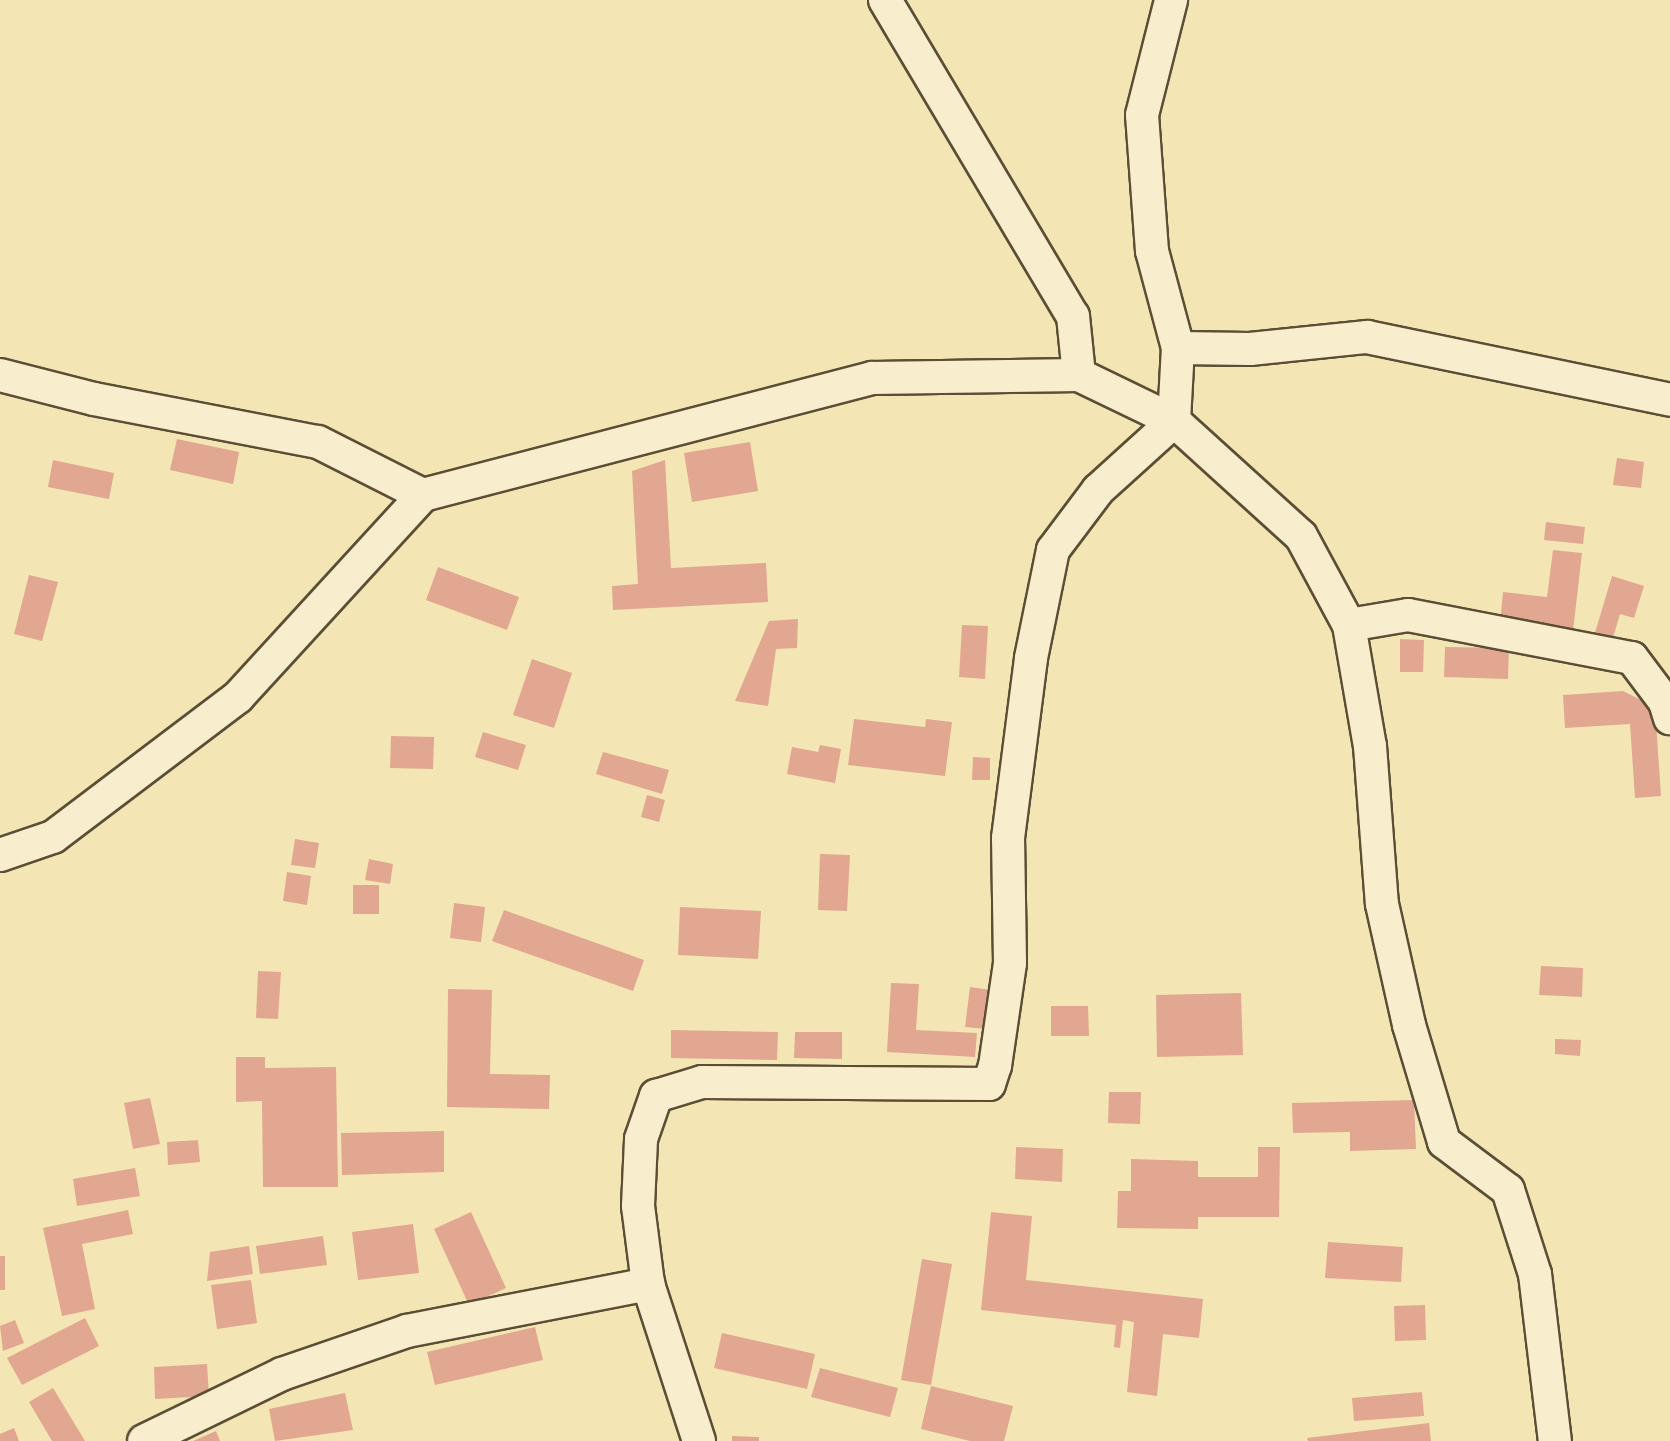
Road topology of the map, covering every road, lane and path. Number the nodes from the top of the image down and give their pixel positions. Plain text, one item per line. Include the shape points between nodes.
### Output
1 (885, 0) edge
2 (1171, 0) edge
3 (1178, 348) junction
4 (0, 375) edge
5 (1078, 375) junction
6 (1670, 400) edge
7 (1174, 421) junction
8 (423, 495) junction
9 (1349, 626) junction
10 (1670, 718) edge
11 (0, 855) edge
12 (648, 1284) junction
13 (144, 1441) edge
14 (699, 1441) edge
15 (1555, 1441) edge

1 - 5 street via 1073,316
2 - 3 street via 1142,115 1152,251
3 - 6 street via 1250,349 1367,337
3 - 7 street
4 - 8 street via 94,399 318,442
5 - 7 street
5 - 8 street via 872,378
7 - 9 street via 1301,536
7 - 12 street via 1098,490 1053,550 1031,658 1008,838 1010,963 989,1084 702,1082 656,1096 641,1139 638,1206
8 - 11 street via 238,697 53,837
9 - 10 street via 1408,615 1632,658 1665,702
9 - 15 street via 1370,746 1382,904 1409,1025 1444,1142 1508,1190 1535,1274
12 - 13 street via 407,1331 282,1374
12 - 14 street

